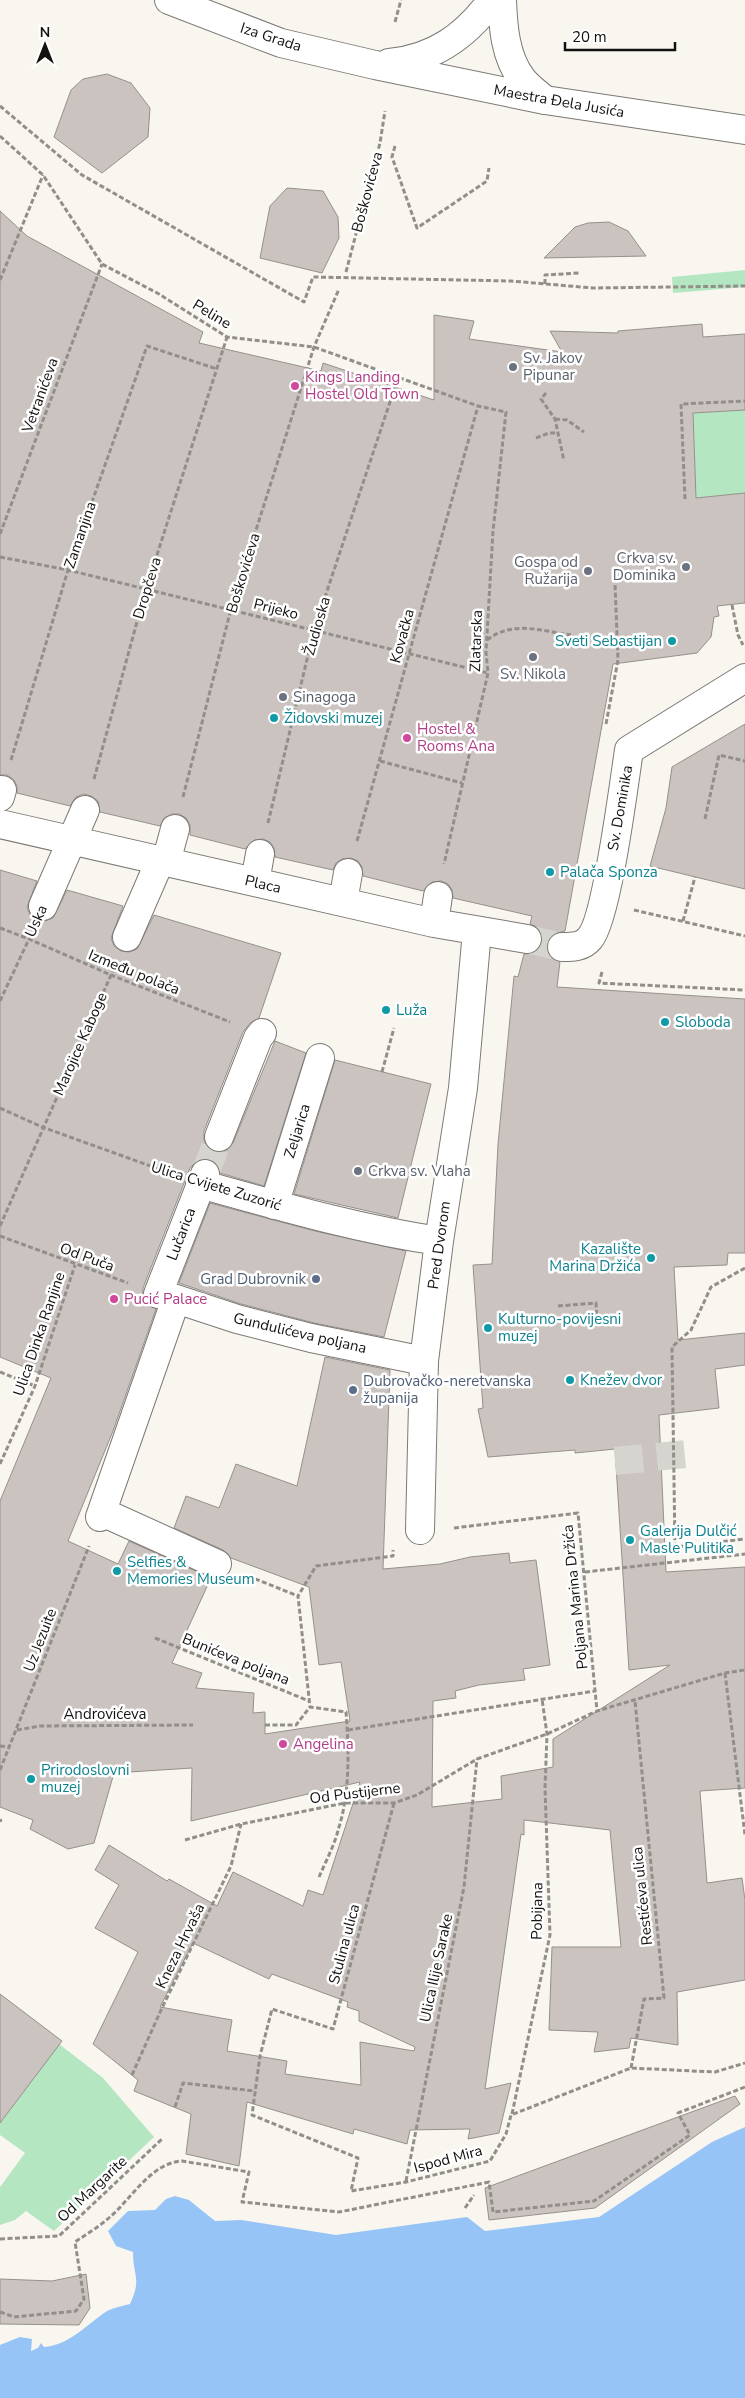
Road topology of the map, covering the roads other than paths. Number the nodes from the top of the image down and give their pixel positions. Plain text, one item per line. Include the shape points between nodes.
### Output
1 (169, 0) edge
2 (492, 0) edge
3 (502, 0) edge
4 (375, 65) junction
5 (545, 100) junction
6 (745, 130) edge
7 (745, 678) edge
8 (85, 810) road end
9 (0, 824) edge
10 (175, 829) road end
11 (73, 841) junction
12 (260, 854) road end
13 (163, 862) junction
14 (348, 873) road end
15 (255, 882) junction
16 (343, 902) junction
17 (43, 906) road end
18 (477, 931) junction
19 (127, 937) road end
20 (527, 939) tunnel mouth
21 (562, 947) tunnel mouth
22 (261, 1034) road end
23 (320, 1058) dead end
24 (219, 1137) tunnel mouth
25 (202, 1179) joint
26 (274, 1204) junction
27 (439, 1241) junction
28 (167, 1296) junction
29 (424, 1360) junction
30 (433, 1529) road end
31 (217, 1564) road end

1 - 4 street, Iza Grada via 281,43
2 - 4 street via 477,21 435,52 404,62
3 - 5 street via 503,32 510,55 522,79
4 - 5 street, Maestra Đela Jusića
5 - 6 street, Maestra Đela Jusića
7 - 21 street, Sv. Dominika via 629,750 614,905 592,936 580,945
8 - 11 street
9 - 11 street, Placa
10 - 13 street
11 - 13 street, Placa
11 - 17 street, Uska
12 - 15 street
13 - 15 street, Placa
13 - 19 street
14 - 16 street
15 - 16 street, Placa
16 - 18 street, Placa via 436,909
18 - 20 street, Placa
18 - 27 street, Pred Dvorom via 462,1088
22 - 24 street
23 - 26 street, Zeljarica
25 - 26 street, Ulica Cvijete Zuzorić
25 - 28 street, Lučarica
26 - 27 street, Ulica Cvijete Zuzorić via 394,1235
27 - 29 street, Pred Dvorom
28 - 29 street, Gundulićeva poljana via 311,1338
28 - 31 street via 101,1515
29 - 30 street, Pred Dvorom

